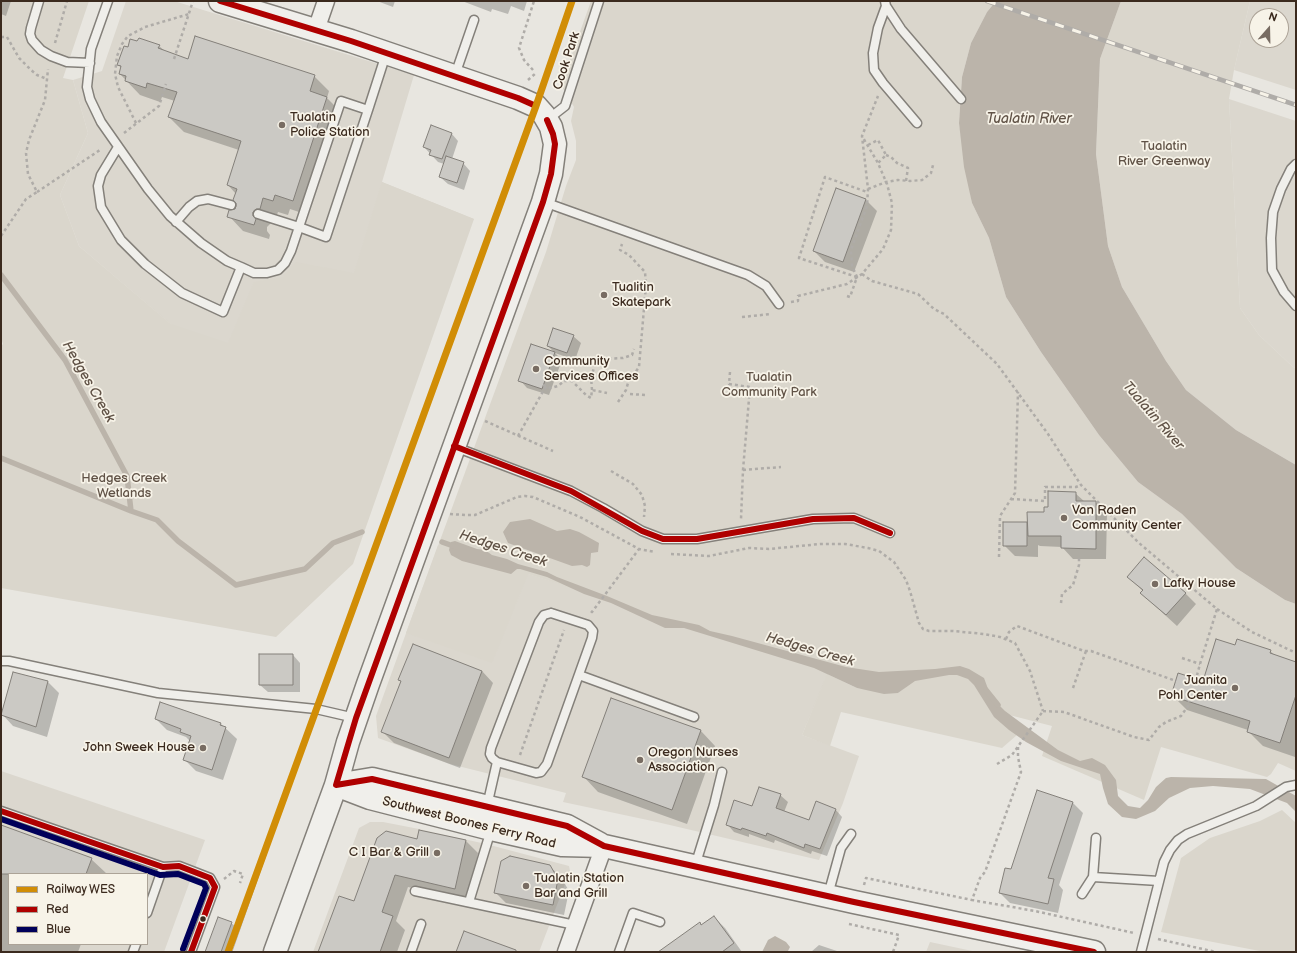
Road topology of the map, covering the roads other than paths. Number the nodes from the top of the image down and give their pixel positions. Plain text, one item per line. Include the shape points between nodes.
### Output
1 (39, 1) edge
2 (108, 1) edge
3 (220, 1) edge
4 (326, 1) edge
5 (599, 1) edge
6 (885, 3) edge
7 (474, 20) dead end
8 (316, 30) junction
9 (387, 53) junction
10 (90, 63) junction
11 (454, 76) junction
12 (961, 99) dead end
13 (368, 110) junction
14 (547, 120) junction
15 (917, 123) dead end
16 (118, 147) junction
17 (1296, 164) edge
18 (543, 202) junction
19 (231, 205) dead end
20 (258, 214) dead end
21 (176, 222) junction
22 (299, 227) junction
23 (241, 267) junction
24 (778, 304) road end
25 (1296, 306) edge
26 (454, 446) junction
27 (890, 533) dead end
28 (1, 661) edge
29 (578, 675) junction
30 (694, 717) dead end
31 (356, 718) junction
32 (497, 762) junction
33 (722, 772) dead end
34 (336, 785) junction
35 (1296, 785) edge
36 (487, 806) junction
37 (1, 811) edge
38 (491, 829) junction
39 (851, 834) dead end
40 (1096, 838) dead end
41 (604, 846) junction
42 (695, 866) junction
43 (163, 867) junction
44 (1093, 877) junction
45 (1159, 881) junction
46 (415, 890) dead end
47 (1082, 894) dead end
48 (828, 896) junction
49 (470, 902) junction
50 (148, 910) edge
51 (660, 922) dead end
52 (421, 924) dead end
53 (575, 925) junction
54 (1045, 947) edge
55 (191, 952) edge
56 (275, 952) edge
57 (411, 952) edge
58 (566, 952) edge
59 (619, 952) edge
60 (1094, 952) edge
61 (1141, 952) edge

1 - 10 lane via 30,34 32,40 51,56 68,62
2 - 10 lane via 91,49
3 - 8 main road
4 - 8 street
5 - 14 lane, Cook Park via 565,106
6 - 12 lane via 901,29
6 - 15 lane via 873,53 874,70
7 - 11 lane
8 - 9 main road
9 - 11 main road
9 - 13 lane
10 - 16 lane via 90,99 101,122
11 - 14 main road via 536,106
13 - 22 lane via 341,101
13 - 22 lane via 326,237
14 - 18 main road via 553,134 554,156
16 - 21 lane
16 - 23 lane via 101,175 98,186 101,208 122,240 145,264 182,293 223,312
17 - 25 lane via 1291,169 1277,200 1273,212 1271,238 1272,270 1284,292
18 - 24 lane via 748,275 766,286
18 - 26 main road
19 - 21 lane via 208,200 198,201
20 - 22 lane
21 - 23 lane via 201,243
22 - 23 lane via 291,251 278,270 254,273
26 - 27 lane via 571,491 642,531 663,539 697,539 813,519 854,518
26 - 31 main road
28 - 31 lane via 158,693 316,709
29 - 30 lane
29 - 32 lane via 542,772 536,773
29 - 32 lane via 593,631 588,626 568,618 551,613 544,615 539,622 491,748 490,754
31 - 34 main road
32 - 36 lane
33 - 42 lane
34 - 36 main road, Southwest Boones Ferry Road via 372,779
34 - 38 main road, Southwest Boones Ferry Road via 370,798
34 - 56 main road
35 - 45 lane via 1286,787 1256,806 1178,840 1164,862
36 - 41 main road, Southwest Boones Ferry Road via 567,826
37 - 43 lane
38 - 41 main road, Southwest Boones Ferry Road via 562,846
38 - 49 lane
39 - 48 lane via 841,848
40 - 44 lane
41 - 42 main road, Southwest Boones Ferry Road
41 - 53 street
42 - 48 main road, Southwest Boones Ferry Road
43 - 50 lane
43 - 55 lane via 179,866 210,878 215,887
44 - 45 lane
44 - 47 lane
45 - 61 lane
46 - 49 lane
48 - 54 main road, Southwest Boones Ferry Road
49 - 53 lane
51 - 59 lane via 633,913
52 - 57 lane
53 - 58 street
54 - 60 main road, Southwest Boones Ferry Road

